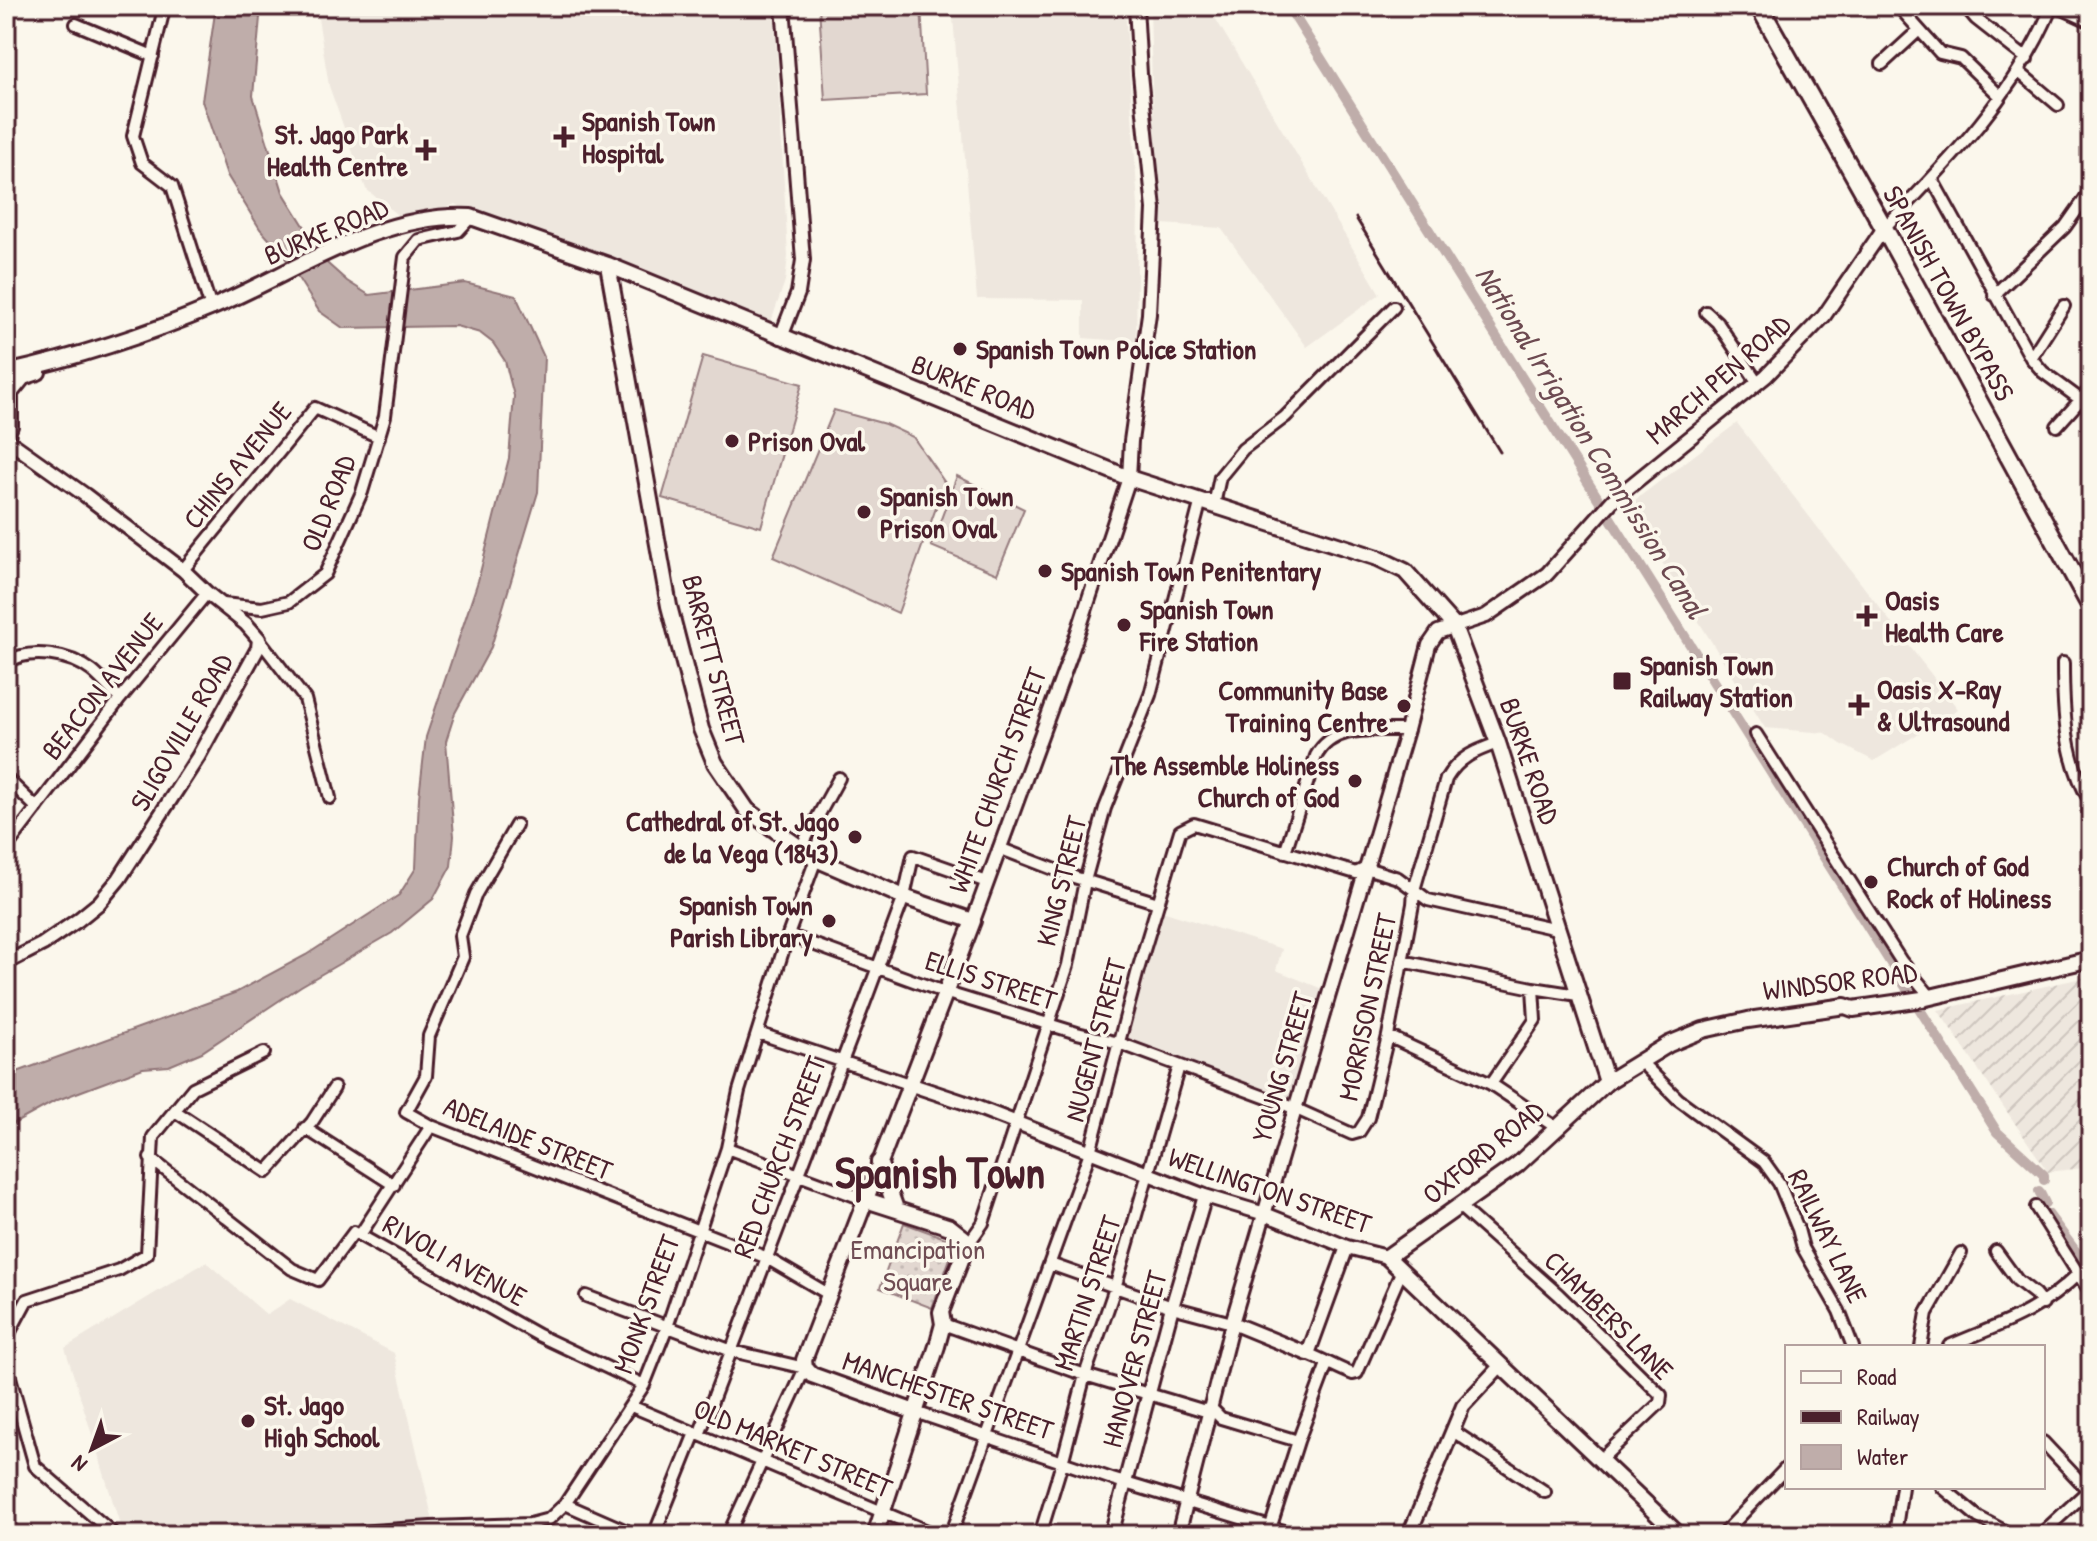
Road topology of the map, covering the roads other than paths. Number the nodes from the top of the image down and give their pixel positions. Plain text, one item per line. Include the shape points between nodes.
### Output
1 (783, 6) edge
2 (1136, 6) edge
3 (1759, 6) edge
4 (1898, 6) edge
5 (1965, 6) edge
6 (2054, 6) edge
7 (164, 9) dead end
8 (2091, 22) edge
9 (76, 24) dead end
10 (1918, 31) junction
11 (153, 56) junction
12 (2027, 59) junction
13 (1882, 64) dead end
14 (2019, 72) junction
15 (2000, 96) junction
16 (2058, 105) dead end
17 (1932, 179) junction
18 (2091, 190) edge
19 (471, 217) junction
20 (1884, 228) junction
21 (608, 265) junction
22 (1994, 295) junction
23 (2064, 306) dead end
24 (1394, 307) dead end
25 (211, 308) junction
26 (1706, 312) dead end
27 (781, 337) junction
28 (2031, 358) junction
29 (72, 359) junction
30 (6, 373) edge
31 (1758, 383) junction
32 (2091, 388) edge
33 (2081, 400) junction
34 (2057, 426) dead end
35 (6, 436) edge
36 (379, 437) junction
37 (1129, 478) junction
38 (1201, 500) junction
39 (183, 570) junction
40 (207, 593) junction
41 (223, 604) junction
42 (2091, 607) edge
43 (1454, 626) junction
44 (259, 639) junction
45 (6, 663) edge
46 (2063, 663) dead end
47 (120, 699) junction
48 (1407, 730) junction
49 (1756, 734) dead end
50 (1498, 743) junction
51 (6, 778) edge
52 (839, 778) dead end
53 (330, 798) dead end
54 (2091, 803) edge
55 (37, 808) junction
56 (516, 825) dead end
57 (6, 848) edge
58 (999, 848) junction
59 (800, 849) junction
60 (1285, 852) junction
61 (816, 859) junction
62 (1366, 868) junction
63 (1085, 881) junction
64 (987, 882) junction
65 (1414, 890) junction
66 (904, 897) junction
67 (1158, 903) junction
68 (973, 921) junction
69 (1557, 929) junction
70 (788, 935) junction
71 (2091, 959) edge
72 (1402, 961) junction
73 (6, 963) edge
74 (876, 967) junction
75 (1533, 988) junction
76 (944, 992) junction
77 (1578, 995) junction
78 (1926, 998) junction
79 (1047, 1024) junction
80 (758, 1033) junction
81 (1388, 1036) junction
82 (1119, 1043) junction
83 (264, 1053) dead end
84 (1640, 1061) junction
85 (843, 1062) junction
86 (1179, 1066) junction
87 (1607, 1082) junction
88 (909, 1084) junction
89 (1491, 1084) junction
90 (334, 1088) dead end
91 (1294, 1108) junction
92 (175, 1111) junction
93 (1016, 1123) junction
94 (431, 1126) junction
95 (305, 1128) junction
96 (1557, 1128) junction
97 (1359, 1132) joint
98 (727, 1148) junction
99 (1090, 1152) junction
100 (150, 1158) junction
101 (879, 1162) junction
102 (798, 1175) junction
103 (1149, 1175) junction
104 (394, 1185) junction
105 (1205, 1196) junction
106 (866, 1200) junction
107 (1460, 1207) junction
108 (2036, 1207) dead end
109 (896, 1209) junction
110 (1265, 1214) junction
111 (699, 1231) junction
112 (360, 1235) junction
113 (966, 1247) junction
114 (1347, 1247) junction
115 (1996, 1251) dead end
116 (1961, 1253) dead end
117 (765, 1257) junction
118 (1387, 1257) junction
119 (1050, 1264) junction
120 (1402, 1270) junction
121 (2078, 1274) junction
122 (1115, 1288) junction
123 (2091, 1294) edge
124 (830, 1295) junction
125 (586, 1296) dead end
126 (2043, 1304) junction
127 (1172, 1307) junction
128 (1232, 1323) junction
129 (943, 1324) junction
130 (667, 1327) junction
131 (6, 1339) edge
132 (1852, 1345) edge
133 (1921, 1345) edge
134 (1951, 1345) edge
135 (732, 1351) junction
136 (1018, 1351) junction
137 (1308, 1354) junction
138 (6, 1363) edge
139 (1327, 1364) junction
140 (1501, 1365) junction
141 (805, 1368) junction
142 (1085, 1375) junction
143 (644, 1385) junction
144 (1150, 1396) junction
145 (631, 1406) junction
146 (1212, 1409) junction
147 (915, 1412) junction
148 (1453, 1431) junction
149 (697, 1434) junction
150 (988, 1435) junction
151 (1298, 1441) junction
152 (2045, 1444) edge
153 (1601, 1459) junction
154 (761, 1460) junction
155 (1062, 1463) junction
156 (1785, 1469) edge
157 (1126, 1483) junction
158 (1902, 1489) edge
159 (1944, 1489) edge
160 (2090, 1490) edge
161 (1545, 1492) dead end
162 (1188, 1501) junction
163 (565, 1504) junction
164 (882, 1512) junction
165 (1269, 1532) edge
166 (115, 1535) edge
167 (314, 1535) edge
168 (636, 1535) edge
169 (654, 1535) edge
170 (728, 1535) edge
171 (875, 1535) edge
172 (937, 1535) edge
173 (951, 1535) edge
174 (1040, 1535) edge
175 (1111, 1535) edge
176 (1178, 1535) edge
177 (1297, 1535) edge
178 (1409, 1535) edge
179 (1679, 1535) edge
180 (1722, 1535) edge
181 (1895, 1535) edge
182 (2012, 1535) edge
183 (2040, 1535) edge

1 - 27 street via 803,260 798,293
2 - 37 street, WHITE CHURCH STREET via 1154,209 1149,314
3 - 20 main road, SPANISH TOWN BYPASS
4 - 10 street
5 - 12 street
6 - 8 street
6 - 12 street, MARCH PEN ROAD
7 - 11 street
9 - 11 street
10 - 13 street
10 - 15 street via 1940,53 1961,58
11 - 25 street via 133,136 142,163 172,186
12 - 14 street, MARCH PEN ROAD
14 - 15 street, MARCH PEN ROAD
14 - 16 street
15 - 17 street, MARCH PEN ROAD
17 - 20 street, MARCH PEN ROAD
17 - 22 street
18 - 22 street via 2065,227
19 - 21 main road, BURKE ROAD
19 - 25 main road, BURKE ROAD via 378,232
19 - 36 street, OLD ROAD via 458,231 419,240 405,257
20 - 31 street, MARCH PEN ROAD via 1824,316
20 - 42 main road, SPANISH TOWN BYPASS
21 - 27 main road, BURKE ROAD
21 - 59 main road, BARRETT STREET via 669,606 701,729 715,763 747,810
22 - 28 street
23 - 28 street
24 - 38 street, KING STREET via 1285,417 1243,449 1220,477 1215,500
25 - 29 main road, BURKE ROAD
26 - 31 street
27 - 37 main road, BURKE ROAD
28 - 33 street
29 - 30 main road, BURKE ROAD
29 - 35 main road via 23,377 14,386
31 - 43 street, MARCH PEN ROAD via 1613,500 1547,574 1486,616
32 - 33 street
33 - 34 street
35 - 39 street, SLIGOVILLE ROAD
36 - 39 street, CHINS AVENUE via 315,408
36 - 41 street, OLD ROAD via 362,492 325,574 289,602 262,608
37 - 38 main road, BURKE ROAD
37 - 58 street, WHITE CHURCH STREET
38 - 43 main road, BURKE ROAD via 1405,571
38 - 63 street, KING STREET via 1150,695 1105,808
39 - 40 street, SLIGOVILLE ROAD
40 - 41 street, SLIGOVILLE ROAD
40 - 47 street, BEACON AVENUE
41 - 44 street, SLIGOVILLE ROAD
43 - 48 street, YOUNG STREET via 1438,632 1429,645
43 - 50 main road, BURKE ROAD
44 - 53 street via 305,699
44 - 73 street, SLIGOVILLE ROAD via 198,757 119,879 78,920
45 - 47 street via 16,656 42,654 67,659 90,670
46 - 54 street via 2064,722 2078,782
47 - 55 street, BEACON AVENUE
48 - 60 street via 1352,732 1324,741
48 - 62 street, YOUNG STREET
49 - 78 street
50 - 65 street, MORRISON STREET via 1471,752 1454,765
50 - 69 main road, BURKE ROAD
51 - 55 street
52 - 59 street
55 - 57 street, BEACON AVENUE
56 - 94 street, ADELAIDE STREET via 476,894 460,936 463,957 429,1036 426,1076 406,1112
58 - 63 street
58 - 64 street, WHITE CHURCH STREET
59 - 61 main road, BARRETT STREET
60 - 62 street, NUGENT STREET via 1356,873
60 - 67 street, NUGENT STREET via 1187,825 1180,831
61 - 66 main road, BARRETT STREET
61 - 70 street, MONK STREET
62 - 65 street, MORRISON STREET via 1398,878
62 - 91 street, YOUNG STREET
63 - 67 street
63 - 79 street, KING STREET via 1068,965
64 - 66 street, RED CHURCH STREET via 913,856
64 - 68 street, WHITE CHURCH STREET
65 - 69 street via 1428,900
65 - 72 street, MORRISON STREET
66 - 68 main road, BARRETT STREET
66 - 74 street, RED CHURCH STREET
67 - 82 street, NUGENT STREET
68 - 76 main road, WHITE CHURCH STREET
69 - 77 main road, BURKE ROAD
70 - 74 street, ELLIS STREET
70 - 80 street, MONK STREET
71 - 78 main road, WINDSOR ROAD
72 - 75 street
72 - 81 street, MORRISON STREET
74 - 76 street, ELLIS STREET
74 - 85 street, RED CHURCH STREET
75 - 77 street
75 - 89 street via 1535,1020
76 - 79 street, ELLIS STREET
76 - 88 main road, WHITE CHURCH STREET
77 - 87 main road, BURKE ROAD
78 - 84 main road, WINDSOR ROAD via 1718,1026
79 - 82 street, ELLIS STREET
79 - 93 street, KING STREET
80 - 85 street, WELLINGTON STREET
80 - 98 street, MONK STREET
81 - 89 street
81 - 97 street, MORRISON STREET via 1368,1118
82 - 86 street, ELLIS STREET
82 - 99 street, NUGENT STREET
83 - 92 street via 193,1088
84 - 87 main road, WINDSOR ROAD
84 - 132 street, RAILWAY LANE via 1678,1099 1764,1162 1779,1183 1803,1248
85 - 88 street, WELLINGTON STREET
85 - 102 street, RED CHURCH STREET
86 - 91 street, ELLIS STREET
86 - 103 street, MARTIN STREET
87 - 96 main road, OXFORD ROAD
88 - 93 street, WELLINGTON STREET
88 - 101 main road, WHITE CHURCH STREET
89 - 96 street
90 - 95 street
91 - 97 street, ELLIS STREET via 1352,1134
91 - 110 street, YOUNG STREET
92 - 95 street via 267,1172
92 - 100 street via 153,1137
93 - 99 street, WELLINGTON STREET
93 - 113 street, KING STREET via 983,1223
94 - 104 street
94 - 111 street, ADELAIDE STREET
95 - 104 street
96 - 107 main road, OXFORD ROAD
98 - 102 street
98 - 111 street, MONK STREET
99 - 103 street, WELLINGTON STREET
99 - 119 street, NUGENT STREET
100 - 112 street, RIVOLI AVENUE via 292,1269 318,1280 354,1232
100 - 131 street via 147,1254 119,1270 27,1300
101 - 106 main road, WHITE CHURCH STREET
101 - 109 main road
102 - 106 street
102 - 117 street, RED CHURCH STREET
103 - 105 street, WELLINGTON STREET
103 - 122 street, MARTIN STREET
104 - 112 street
105 - 110 street, WELLINGTON STREET
105 - 127 street, HANOVER STREET
106 - 109 main road
106 - 124 main road, WHITE CHURCH STREET
107 - 118 main road, OXFORD ROAD
107 - 153 street, CHAMBERS LANE via 1661,1395 1660,1403
108 - 121 street
109 - 113 main road via 950,1227 964,1238
110 - 114 street, WELLINGTON STREET
110 - 128 street, YOUNG STREET
111 - 117 street, ADELAIDE STREET
111 - 130 street, MONK STREET
112 - 143 street, RIVOLI AVENUE via 538,1335
113 - 129 main road, KING STREET via 941,1312
114 - 118 street, WELLINGTON STREET
114 - 137 street
115 - 126 street
116 - 133 street via 1927,1313
117 - 124 street, ADELAIDE STREET
117 - 135 street, RED CHURCH STREET
118 - 120 main road, WELLINGTON STREET
119 - 122 street
119 - 136 street, NUGENT STREET
120 - 139 street via 1358,1371 1353,1374
120 - 140 main road, WELLINGTON STREET
121 - 123 street
121 - 126 street
122 - 127 street
122 - 142 street, MARTIN STREET
124 - 141 main road, WHITE CHURCH STREET
125 - 130 street, MANCHESTER STREET
126 - 134 street
127 - 128 street
127 - 144 street, HANOVER STREET
128 - 137 street
128 - 146 street, YOUNG STREET
129 - 136 street
129 - 147 main road, KING STREET
130 - 135 street, MANCHESTER STREET
130 - 143 street, MONK STREET
135 - 141 street, MANCHESTER STREET
135 - 149 street, RED CHURCH STREET
136 - 142 street
136 - 150 street, NUGENT STREET
137 - 139 street
138 - 166 street via 35,1466
139 - 151 street
140 - 148 street via 1463,1406
140 - 153 main road, WELLINGTON STREET
141 - 147 main road, MANCHESTER STREET
141 - 154 street, WHITE CHURCH STREET
142 - 144 street
142 - 155 street, MARTIN STREET
143 - 145 street, MONK STREET
144 - 146 street
144 - 157 street, HANOVER STREET
145 - 149 street, OLD MARKET STREET
145 - 163 street, MONK STREET
146 - 151 street via 1221,1418
146 - 162 street, YOUNG STREET
147 - 150 street, MANCHESTER STREET
147 - 164 main road, KING STREET
148 - 161 street
148 - 178 street
149 - 154 street, OLD MARKET STREET
149 - 169 street, RED CHURCH STREET
150 - 155 street, MANCHESTER STREET
150 - 173 street, NUGENT STREET
151 - 165 street
152 - 160 street
153 - 179 main road, WELLINGTON STREET
154 - 164 street, OLD MARKET STREET
154 - 170 street, WHITE CHURCH STREET
155 - 157 street, MANCHESTER STREET
155 - 174 street, MARTIN STREET
156 - 180 street
157 - 162 street, MANCHESTER STREET
157 - 175 street, HANOVER STREET
158 - 181 street
159 - 182 street via 1978,1517
160 - 183 street
162 - 165 street, MANCHESTER STREET
162 - 176 street, YOUNG STREET
163 - 167 street, MONK STREET via 549,1519 530,1524
163 - 168 street
164 - 171 main road, KING STREET
164 - 172 street, OLD MARKET STREET
165 - 177 street, MANCHESTER STREET

